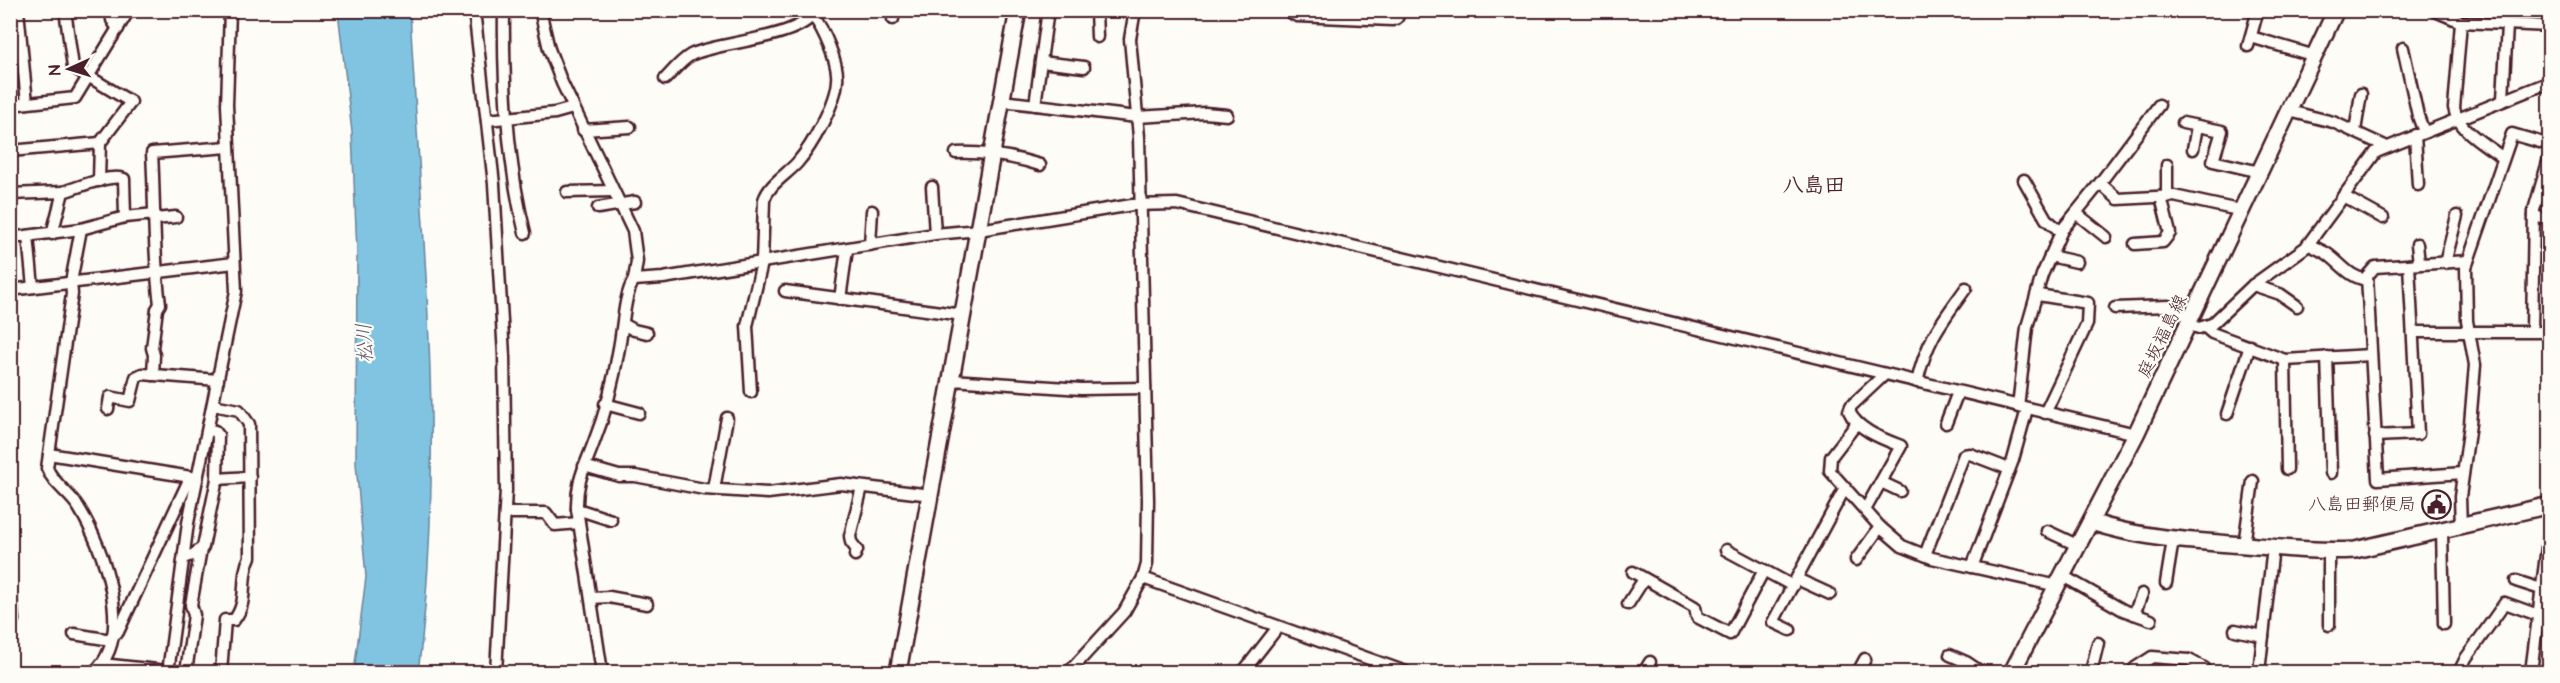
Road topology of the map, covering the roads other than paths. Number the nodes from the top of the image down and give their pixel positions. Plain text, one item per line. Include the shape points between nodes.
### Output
1 (18, 10) edge
2 (65, 10) edge
3 (111, 10) edge
4 (129, 10) edge
5 (230, 10) edge
6 (474, 10) edge
7 (504, 10) edge
8 (540, 10) edge
9 (1018, 10) edge
10 (1048, 10) edge
11 (1096, 10) edge
12 (1135, 10) edge
13 (1286, 10) edge
14 (1400, 10) edge
15 (2258, 10) edge
16 (2336, 10) edge
17 (2433, 10) edge
18 (814, 13) edge
19 (2461, 22) junction
20 (2507, 25) junction
21 (2550, 26) edge
22 (118, 29) junction
23 (1097, 37) dead end
24 (2403, 48) dead end
25 (2315, 56) junction
26 (1041, 62) junction
27 (1084, 67) dead end
28 (89, 78) junction
29 (665, 79) dead end
30 (2550, 82) edge
31 (2361, 94) dead end
32 (2503, 99) junction
33 (1002, 101) junction
34 (27, 103) junction
35 (10, 105) edge
36 (1035, 105) junction
37 (2160, 105) dead end
38 (573, 108) junction
39 (2289, 111) junction
40 (1227, 115) dead end
41 (1137, 117) junction
42 (509, 118) junction
43 (2456, 119) junction
44 (487, 120) junction
45 (2182, 123) dead end
46 (2197, 126) junction
47 (630, 127) dead end
48 (583, 130) junction
49 (2355, 131) junction
50 (2420, 133) junction
51 (100, 143) junction
52 (2550, 145) edge
53 (2385, 146) junction
54 (228, 147) junction
55 (2193, 149) dead end
56 (10, 151) edge
57 (956, 153) dead end
58 (992, 153) junction
59 (2550, 155) edge
60 (2503, 158) junction
61 (1040, 165) dead end
62 (2167, 165) dead end
63 (2260, 172) junction
64 (2024, 180) dead end
65 (99, 181) junction
66 (2100, 183) junction
67 (2418, 185) dead end
68 (932, 187) dead end
69 (613, 191) junction
70 (63, 192) junction
71 (567, 192) dead end
72 (10, 194) edge
73 (2343, 196) junction
74 (2164, 197) junction
75 (635, 202) dead end
76 (620, 204) junction
77 (1141, 205) junction
78 (598, 208) dead end
79 (872, 211) dead end
80 (2243, 211) junction
81 (2076, 213) junction
82 (155, 216) junction
83 (2457, 216) dead end
84 (2534, 216) junction
85 (125, 217) junction
86 (176, 217) dead end
87 (2383, 218) dead end
88 (2550, 220) edge
89 (81, 229) junction
90 (979, 230) junction
91 (2061, 232) junction
92 (525, 233) dead end
93 (52, 234) junction
94 (935, 234) junction
95 (28, 236) junction
96 (2106, 237) dead end
97 (10, 238) edge
98 (2135, 244) dead end
99 (2308, 244) junction
100 (2417, 244) dead end
101 (870, 245) junction
102 (847, 249) junction
103 (2050, 256) junction
104 (2468, 261) junction
105 (2077, 262) dead end
106 (2445, 262) junction
107 (234, 263) junction
108 (762, 263) junction
109 (2414, 265) junction
110 (156, 274) junction
111 (634, 280) junction
112 (2367, 280) junction
113 (71, 282) junction
114 (2253, 285) junction
115 (33, 287) junction
116 (1966, 288) dead end
117 (10, 290) edge
118 (785, 291) dead end
119 (2038, 295) junction
120 (840, 299) junction
121 (2297, 306) dead end
122 (2115, 308) dead end
123 (963, 315) junction
124 (2196, 323) junction
125 (623, 324) junction
126 (2469, 330) junction
127 (2532, 331) junction
128 (2413, 332) junction
129 (2550, 332) edge
130 (647, 333) dead end
131 (2250, 346) junction
132 (2371, 355) junction
133 (2327, 357) junction
134 (2285, 360) junction
135 (1885, 374) junction
136 (153, 375) junction
137 (218, 380) junction
138 (952, 380) junction
139 (1917, 382) junction
140 (1145, 388) junction
141 (751, 392) dead end
142 (1958, 392) junction
143 (605, 404) junction
144 (213, 405) junction
145 (108, 408) dead end
146 (2023, 408) junction
147 (639, 413) dead end
148 (2045, 413) junction
149 (2227, 414) dead end
150 (727, 418) dead end
151 (1857, 423) junction
152 (1946, 423) dead end
153 (208, 430) junction
154 (2136, 434) junction
155 (2375, 436) junction
156 (49, 454) junction
157 (584, 466) junction
158 (2009, 469) junction
159 (2286, 470) dead end
160 (2331, 473) dead end
161 (2463, 473) junction
162 (249, 477) junction
163 (197, 478) junction
164 (217, 478) junction
165 (2253, 481) dead end
166 (1881, 482) junction
167 (862, 487) junction
168 (1845, 488) junction
169 (714, 489) junction
170 (1900, 491) dead end
171 (931, 495) junction
172 (2550, 505) edge
173 (577, 509) junction
174 (1865, 510) junction
175 (505, 513) junction
176 (611, 520) dead end
177 (2091, 522) junction
178 (579, 523) junction
179 (2550, 524) edge
180 (2461, 527) junction
181 (1880, 528) junction
182 (2047, 531) dead end
183 (2442, 531) junction
184 (2173, 540) junction
185 (2244, 545) junction
186 (2079, 546) junction
187 (2273, 547) junction
188 (201, 549) junction
189 (1726, 550) dead end
190 (2329, 552) junction
191 (2548, 553) edge
192 (855, 555) dead end
193 (1925, 555) junction
194 (184, 557) junction
195 (1856, 560) dead end
196 (1972, 567) junction
197 (1764, 570) junction
198 (1633, 572) dead end
199 (1143, 578) junction
200 (1644, 579) junction
201 (2060, 581) junction
202 (2516, 581) dead end
203 (1795, 582) junction
204 (2166, 583) dead end
205 (10, 587) edge
206 (2541, 589) junction
207 (1830, 594) dead end
208 (2142, 594) dead end
209 (591, 598) junction
210 (647, 604) dead end
211 (1628, 604) dead end
212 (2134, 614) junction
213 (2538, 615) junction
214 (10, 620) edge
215 (2151, 620) dead end
216 (2444, 624) dead end
217 (2329, 625) dead end
218 (1278, 627) junction
219 (1790, 630) dead end
220 (2235, 630) dead end
221 (74, 634) dead end
222 (2263, 636) junction
223 (111, 638) junction
224 (2098, 643) dead end
225 (1950, 655) dead end
226 (1865, 659) dead end
227 (1650, 662) dead end
228 (102, 664) junction
229 (94, 672) edge
230 (171, 672) edge
231 (186, 672) edge
232 (221, 672) edge
233 (496, 672) edge
234 (602, 672) edge
235 (898, 672) edge
236 (1069, 672) edge
237 (1243, 672) edge
238 (1406, 672) edge
239 (1644, 672) edge
240 (1858, 672) edge
241 (1981, 672) edge
242 (2012, 672) edge
243 (2091, 672) edge
244 (2134, 672) edge
245 (2204, 672) edge
246 (2259, 672) edge
247 (2459, 672) edge
248 (2531, 672) edge

1 - 34 street
2 - 28 street via 71,64
3 - 22 street
4 - 22 street
5 - 54 street
6 - 44 street
7 - 42 street
8 - 38 street via 549,49
9 - 33 street
10 - 26 street
11 - 23 street
12 - 41 street via 1131,39
13 - 14 street via 1297,16 1392,20
15 - 25 street via 2249,42
16 - 25 street, 庭坂福島線
17 - 19 street
18 - 29 street via 795,28 693,54
18 - 108 street via 838,79 828,110 802,155 766,192
19 - 20 street
19 - 43 street
20 - 21 street
20 - 32 street
22 - 28 street
24 - 50 street
25 - 39 street, 庭坂福島線
26 - 27 street
26 - 36 street
28 - 34 street via 75,98
28 - 51 street via 132,102
30 - 32 street
31 - 49 street
32 - 43 street
33 - 36 street
33 - 58 street
34 - 35 street
36 - 41 street
37 - 66 street
38 - 42 street
38 - 48 street
39 - 49 street
39 - 63 street, 庭坂福島線
40 - 41 street
41 - 77 street
42 - 44 street
42 - 92 street
43 - 50 street
43 - 60 street
44 - 175 street via 504,356
45 - 46 street
46 - 55 street
46 - 63 street via 2222,131 2213,161
47 - 48 street
48 - 69 street
49 - 53 street
50 - 53 street
50 - 67 street
51 - 56 street
51 - 65 street
52 - 60 street via 2512,134
53 - 73 street via 2376,152
54 - 82 street via 152,153
54 - 107 street
57 - 58 street
58 - 61 street
58 - 90 street
59 - 84 street
60 - 104 street
62 - 74 street
63 - 80 street, 庭坂福島線
64 - 91 street via 2046,219
65 - 70 street
65 - 85 street via 124,179
66 - 74 street via 2118,199
66 - 81 street
68 - 94 street
69 - 71 street
69 - 76 street
70 - 72 street
70 - 93 street
73 - 87 street
73 - 99 street
74 - 80 street
74 - 98 street via 2170,233 2163,242
75 - 76 street
76 - 78 street
76 - 111 street via 633,231 637,261
77 - 90 street
77 - 135 street via 1172,203 1202,209
77 - 140 street
79 - 101 street
80 - 124 street, 庭坂福島線
81 - 91 street
81 - 96 street
82 - 85 street
82 - 86 street
82 - 110 street
83 - 106 street
84 - 88 street
84 - 127 street
85 - 89 street
89 - 93 street
89 - 113 street
90 - 94 street
90 - 123 street
91 - 103 street
93 - 95 street
94 - 101 street
95 - 97 street
95 - 115 street
99 - 112 street via 2327,254 2345,271
99 - 114 street
100 - 109 street
101 - 102 street
102 - 108 street
102 - 120 street
103 - 105 street
103 - 119 street
104 - 106 street
104 - 126 street
106 - 109 street
107 - 110 street
107 - 137 street via 235,300
108 - 111 street
108 - 141 street via 747,326
109 - 112 street via 2375,267
109 - 128 street
110 - 113 street
110 - 136 street via 160,304 153,339
111 - 125 street
112 - 132 street
113 - 115 street
113 - 156 street
114 - 121 street via 2280,294
114 - 124 street via 2236,303
115 - 117 street
116 - 139 street via 1929,342
118 - 120 street
119 - 146 street via 2027,327
119 - 148 street via 2088,303 2087,324
120 - 123 street
122 - 124 street via 2168,306
123 - 138 street
124 - 131 street
124 - 154 street, 庭坂福島線
125 - 130 street
125 - 143 street
126 - 127 street
126 - 128 street
126 - 161 street via 2475,365
127 - 129 street
128 - 155 street via 2418,434
131 - 134 street
131 - 149 street
132 - 133 street
132 - 155 street
133 - 134 street
133 - 160 street
134 - 159 street
135 - 139 street
135 - 151 street via 1851,406 1849,411
136 - 137 street
136 - 145 street via 136,377 130,401 110,397
137 - 144 street
138 - 140 street via 1059,388
138 - 171 street
139 - 142 street
140 - 199 street via 1148,500 1147,564
142 - 146 street
142 - 152 street
143 - 147 street
143 - 157 street
144 - 153 street
144 - 162 street via 239,410 249,424
146 - 148 street
146 - 158 street
148 - 154 street
150 - 169 street
151 - 166 street via 1901,446
151 - 168 street via 1831,457 1830,471
153 - 163 street
153 - 164 street via 218,435
154 - 177 street, 庭坂福島線
155 - 161 street via 2378,479
156 - 163 street
156 - 223 street via 48,471 77,504 104,562 113,600
157 - 169 street via 619,476
157 - 173 street via 576,489
158 - 193 street via 1964,455
158 - 196 street
161 - 180 street
162 - 164 street
162 - 232 street via 250,557 246,564 243,609 234,620 225,621
163 - 194 street
163 - 223 street via 188,482 118,632
164 - 188 street
165 - 185 street
166 - 170 street
166 - 174 street
167 - 169 street via 834,484 768,493
167 - 171 street
167 - 192 street via 850,536 857,550
168 - 174 street
168 - 203 street
171 - 235 street
172 - 180 street
173 - 176 street
173 - 178 street
174 - 181 street
175 - 178 street via 546,513 555,525
175 - 233 street
177 - 184 street
177 - 186 street, 庭坂福島線
178 - 209 street
179 - 191 street
180 - 183 street
181 - 193 street via 1902,546
181 - 195 street
182 - 186 street
183 - 190 street
183 - 216 street
184 - 185 street
184 - 204 street
185 - 187 street
186 - 201 street, 庭坂福島線
187 - 190 street
187 - 222 street
188 - 194 street
188 - 231 street via 191,605 194,615
189 - 197 street
190 - 217 street
191 - 206 street
193 - 196 street
194 - 230 street
196 - 201 street
197 - 200 street via 1730,634 1697,617 1695,607
197 - 203 street
198 - 200 street
199 - 218 street
199 - 236 street via 1124,612
200 - 211 street
201 - 212 street
201 - 242 street, 庭坂福島線
202 - 206 street
203 - 207 street
203 - 219 street via 1773,622
205 - 214 street
206 - 213 street
208 - 212 street
209 - 210 street
209 - 234 street
212 - 215 street
213 - 247 street via 2505,603
213 - 248 street
218 - 237 street
218 - 238 street
220 - 222 street
221 - 223 street
222 - 246 street
223 - 228 street
224 - 243 street
225 - 241 street
226 - 240 street
227 - 239 street
228 - 229 street
228 - 230 street
244 - 245 street via 2152,657 2189,660 2204,668

